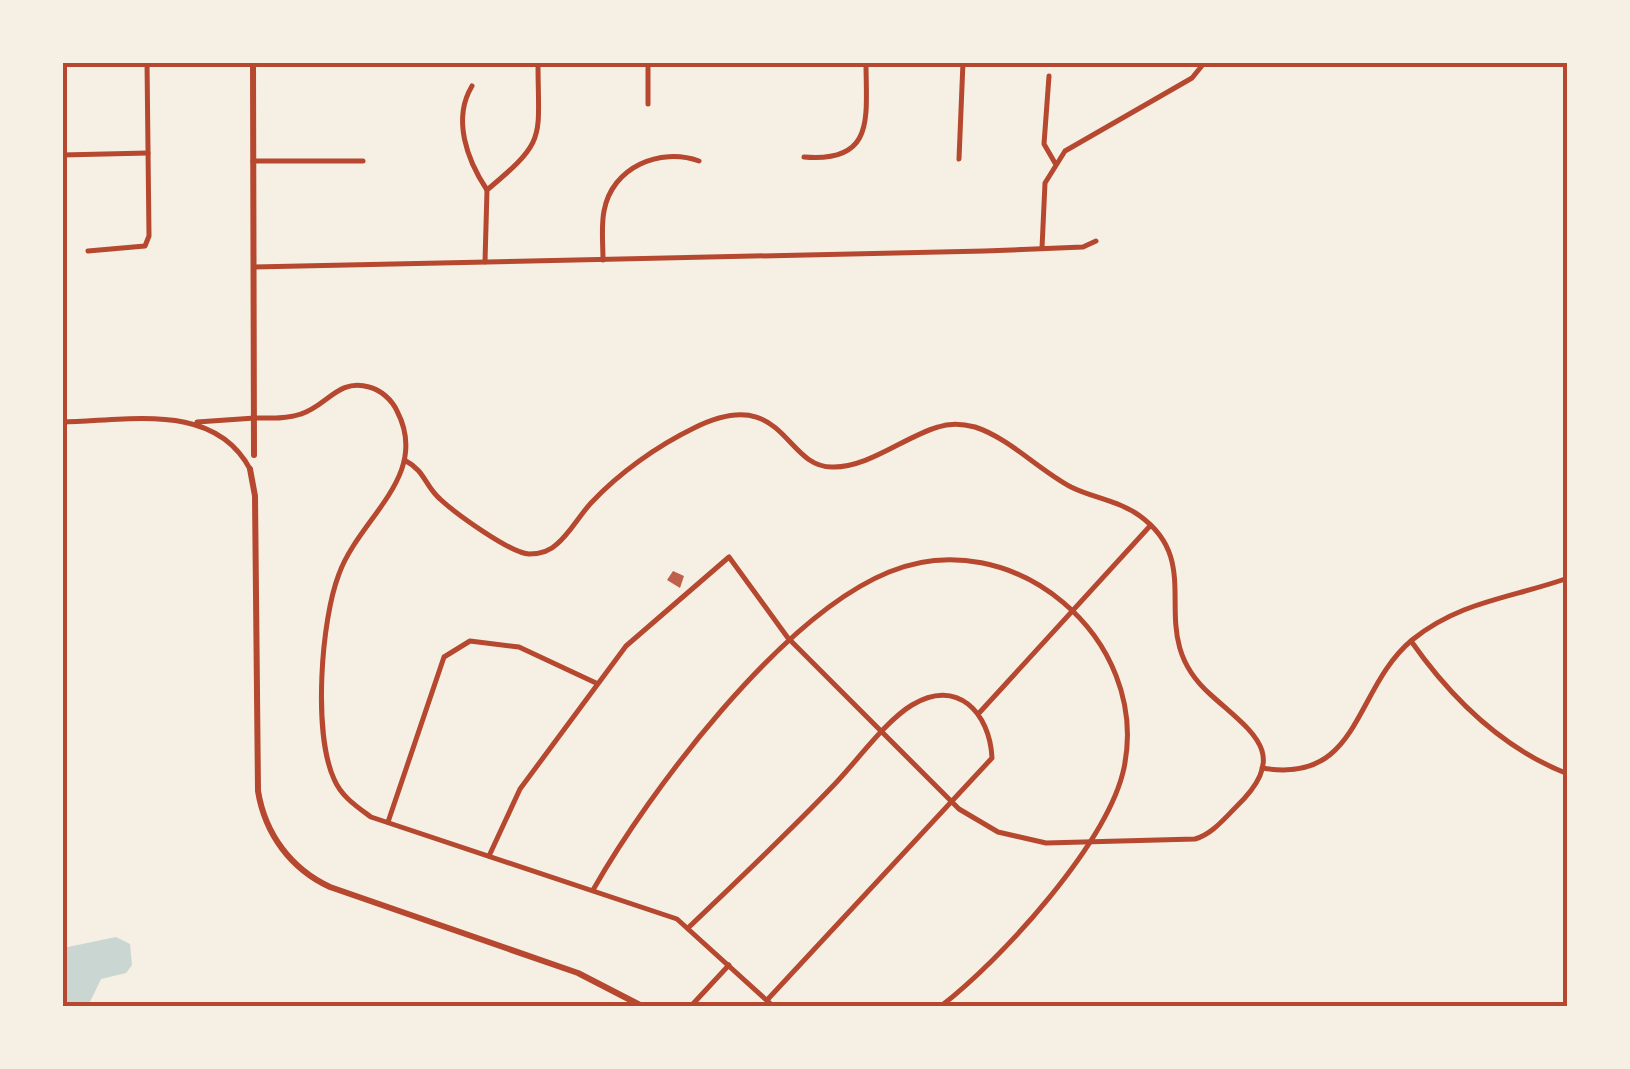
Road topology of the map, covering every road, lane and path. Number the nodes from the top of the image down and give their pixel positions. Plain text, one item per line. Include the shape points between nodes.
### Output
1 (147, 62) edge
2 (253, 62) edge
3 (538, 62) edge
4 (648, 62) edge
5 (866, 62) edge
6 (963, 62) edge
7 (1204, 62) edge
8 (1049, 76) dead end
9 (472, 86) dead end
10 (648, 104) dead end
11 (148, 153) junction
12 (62, 155) edge
13 (804, 158) dead end
14 (958, 159) dead end
15 (253, 161) junction
16 (363, 161) dead end
17 (699, 161) dead end
18 (1055, 163) junction
19 (486, 190) junction
20 (1096, 241) dead end
21 (1042, 248) junction
22 (88, 251) dead end
23 (603, 260) junction
24 (485, 262) junction
25 (254, 267) junction
26 (255, 418) junction
27 (62, 422) edge
28 (194, 422) junction
29 (254, 455) joint
30 (406, 461) junction
31 (250, 469) junction
32 (1151, 525) junction
33 (1568, 578) edge
34 (1072, 608) junction
35 (792, 641) junction
36 (1411, 641) junction
37 (596, 683) junction
38 (980, 712) junction
39 (884, 733) junction
40 (1262, 768) junction
41 (1568, 774) edge
42 (952, 802) junction
43 (388, 822) junction
44 (1093, 842) junction
45 (488, 856) junction
46 (592, 890) junction
47 (688, 928) junction
48 (729, 965) junction
49 (768, 999) junction
50 (642, 1006) edge
51 (691, 1006) edge
52 (774, 1006) edge
53 (942, 1006) edge

1 - 11 street
2 - 15 main road
3 - 19 street via 535,142 522,162
4 - 10 street
5 - 13 street via 866,118 859,140 836,158
6 - 14 street
7 - 18 street via 1192,78 1076,143
8 - 18 street via 1044,144
9 - 19 street via 464,100 464,136
11 - 12 street
11 - 22 street via 145,246
15 - 16 street
15 - 25 main road
17 - 23 street via 651,158 626,174 604,208
18 - 21 street via 1043,198
19 - 24 street
20 - 21 street
21 - 23 street
23 - 24 street
24 - 25 street
25 - 26 main road
26 - 28 street
26 - 29 main road
26 - 30 street via 303,414 343,387 372,387 401,418
27 - 28 street
28 - 31 street via 227,438
29 - 31 street
30 - 32 street via 420,468 448,506 533,554 560,542 594,499 638,462 713,420 758,418 782,430 812,461 832,468 939,426 962,425
30 - 43 street via 339,572 324,667 332,775 357,807
31 - 50 main road via 258,791 283,850 330,886 588,977
32 - 34 street
32 - 40 street via 1169,546 1176,568 1173,626 1184,662 1199,684 1255,732
33 - 36 street via 1474,603
34 - 35 street via 1007,568 936,560 857,587
34 - 38 street
34 - 44 street via 1114,670 1123,703 1124,768
35 - 37 street via 730,558 626,646
35 - 39 street
35 - 46 street via 712,724 620,842
36 - 40 street via 1376,682 1339,749 1303,770
36 - 41 street via 1475,716
37 - 43 street via 519,647 470,641 444,657
37 - 45 street via 520,789
38 - 39 street via 966,700 940,694 911,705
38 - 42 street via 992,758
39 - 42 street
39 - 47 street
40 - 44 street via 1251,793 1202,837
42 - 44 street via 998,832
42 - 49 street
43 - 45 street
44 - 53 street
45 - 46 street
46 - 47 street
47 - 48 street
48 - 49 street
48 - 51 street
49 - 52 street

